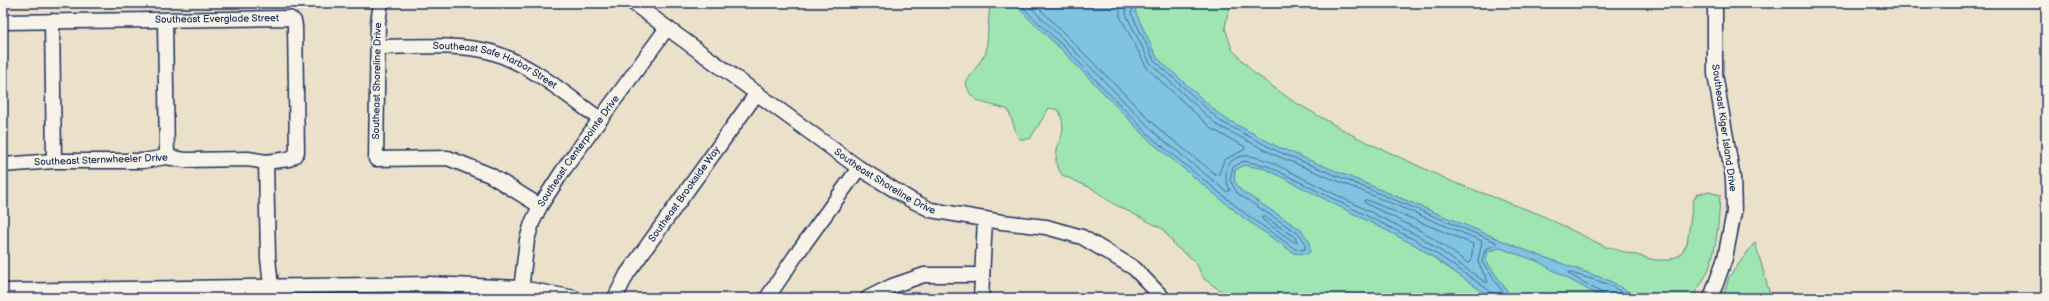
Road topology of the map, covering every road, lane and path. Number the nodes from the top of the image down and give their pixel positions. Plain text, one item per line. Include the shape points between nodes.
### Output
1 (381, 3) edge
2 (633, 3) edge
3 (1715, 3) edge
4 (165, 20) junction
5 (52, 21) junction
6 (3, 22) edge
7 (667, 28) junction
8 (378, 47) junction
9 (757, 93) junction
10 (600, 119) junction
11 (294, 156) joint
12 (167, 157) junction
13 (54, 161) junction
14 (266, 162) junction
15 (3, 165) edge
16 (859, 168) junction
17 (540, 206) junction
18 (985, 219) junction
19 (982, 275) junction
20 (271, 286) junction
21 (3, 291) edge
22 (521, 293) edge
23 (1711, 297) edge
24 (575, 298) edge
25 (615, 298) edge
26 (767, 298) edge
27 (868, 298) edge
28 (981, 298) edge
29 (1163, 298) edge

1 - 8 street, Southeast Shoreline Drive
2 - 7 street, Southeast Shoreline Drive
3 - 23 street, Southeast Kiger Island Drive via 1716,74 1733,178 1734,212 1725,258
4 - 5 street, Southeast Everglade Street
4 - 11 street, Southeast Everglade Street via 289,18 294,21
4 - 12 street
5 - 6 street, Southeast Everglade Street
5 - 13 street
7 - 9 street, Southeast Shoreline Drive
7 - 10 street, Southeast Centerpointe Drive
8 - 10 street, Southeast Safe Harbor Street via 433,47 490,52 527,68
8 - 17 street, Southeast Shoreline Drive via 376,159 448,158 490,175
9 - 16 street, Southeast Shoreline Drive
9 - 25 street, Southeast Brookside Way via 627,274
10 - 17 street, Southeast Centerpointe Drive
11 - 14 street, Southeast Sternwheeler Drive
12 - 13 street, Southeast Sternwheeler Drive via 143,161
12 - 14 street, Southeast Sternwheeler Drive via 185,160 248,159
13 - 15 street, Southeast Sternwheeler Drive
14 - 20 street
16 - 18 street, Southeast Shoreline Drive via 931,210
16 - 26 street
17 - 22 street, Southeast Centerpointe Drive via 527,240
18 - 19 street
18 - 29 street, Southeast Shoreline Drive via 1046,227 1082,237 1134,268
19 - 27 street via 924,275
19 - 28 street
20 - 21 street
20 - 22 street via 430,284
22 - 24 street

